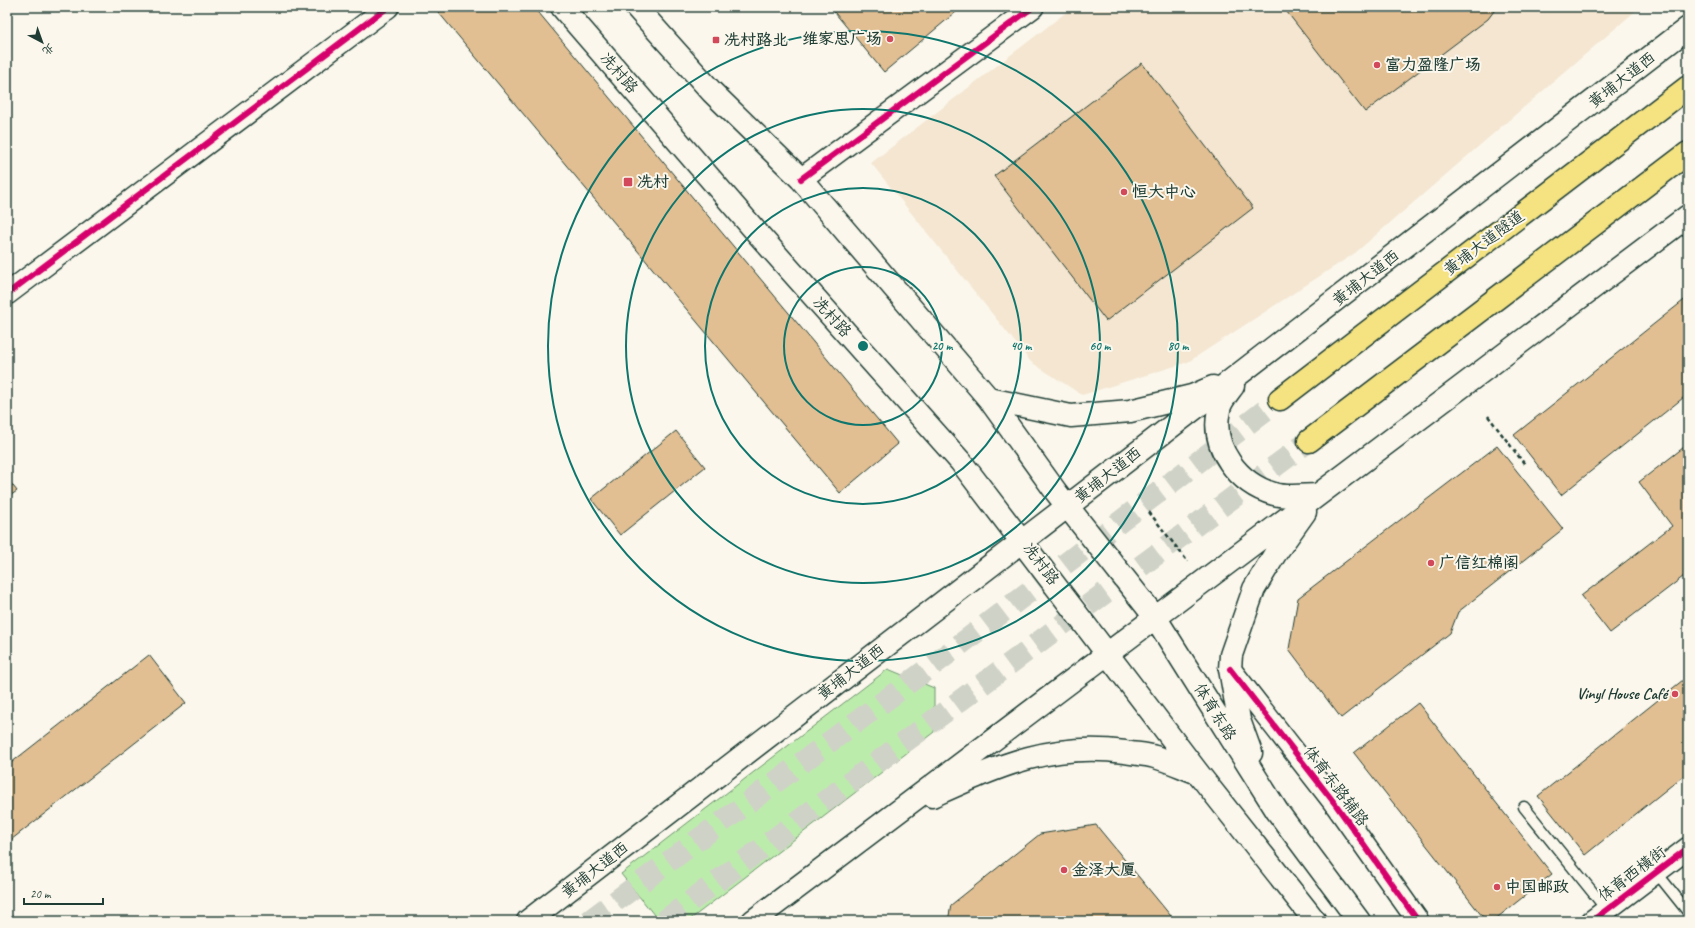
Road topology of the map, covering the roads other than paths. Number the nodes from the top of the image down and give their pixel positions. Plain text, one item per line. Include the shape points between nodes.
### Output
1 (388, 7) edge
2 (562, 7) edge
3 (636, 7) edge
4 (1033, 7) edge
5 (1688, 28) edge
6 (1688, 87) edge
7 (1688, 153) edge
8 (801, 180) junction
9 (1688, 216) edge
10 (7, 294) edge
11 (1238, 376) junction
12 (989, 399) junction
13 (1280, 399) tunnel mouth
14 (1309, 441) tunnel mouth
15 (1318, 495) junction
16 (1068, 507) junction
17 (1022, 540) junction
18 (1155, 617) junction
19 (1108, 652) junction
20 (1230, 669) junction
21 (1198, 773) junction
22 (1524, 807) dead end
23 (1277, 811) junction
24 (896, 812) junction
25 (1688, 848) edge
26 (1656, 872) junction
27 (1688, 912) edge
28 (1600, 915) edge
29 (528, 921) edge
30 (753, 921) edge
31 (1315, 921) edge
32 (1359, 921) edge
33 (1418, 921) edge

1 - 10 street
2 - 17 main road, 冼村路 via 759,235 961,462
3 - 8 main road via 712,92
4 - 8 street
5 - 11 main road, 黄埔大道西
6 - 13 main road, 黄埔大道隧道
7 - 14 main road
8 - 12 main road
9 - 15 main road
11 - 12 main road via 1192,396 1130,411 1071,416
11 - 15 main road via 1219,408 1217,425 1222,450 1233,468 1254,486 1276,495
11 - 16 main road, 黄埔大道西
12 - 16 main road
15 - 18 main road
15 - 20 main road via 1275,554 1254,589 1231,655
16 - 17 main road, 黄埔大道西
16 - 18 main road, 体育东路
17 - 19 main road, 冼村路
17 - 29 main road, 黄埔大道西
18 - 19 main road
18 - 23 main road, 体育东路
19 - 21 main road
19 - 24 main road
20 - 23 main road via 1239,720
20 - 33 street, 体育东路辅路 via 1349,823
21 - 24 main road via 1154,756 1105,750 1068,750 1042,754 996,767
21 - 31 main road
22 - 28 lane
23 - 32 main road, 体育东路
24 - 30 main road
25 - 26 street, 体育西横街
26 - 27 lane
26 - 28 street, 体育西横街

